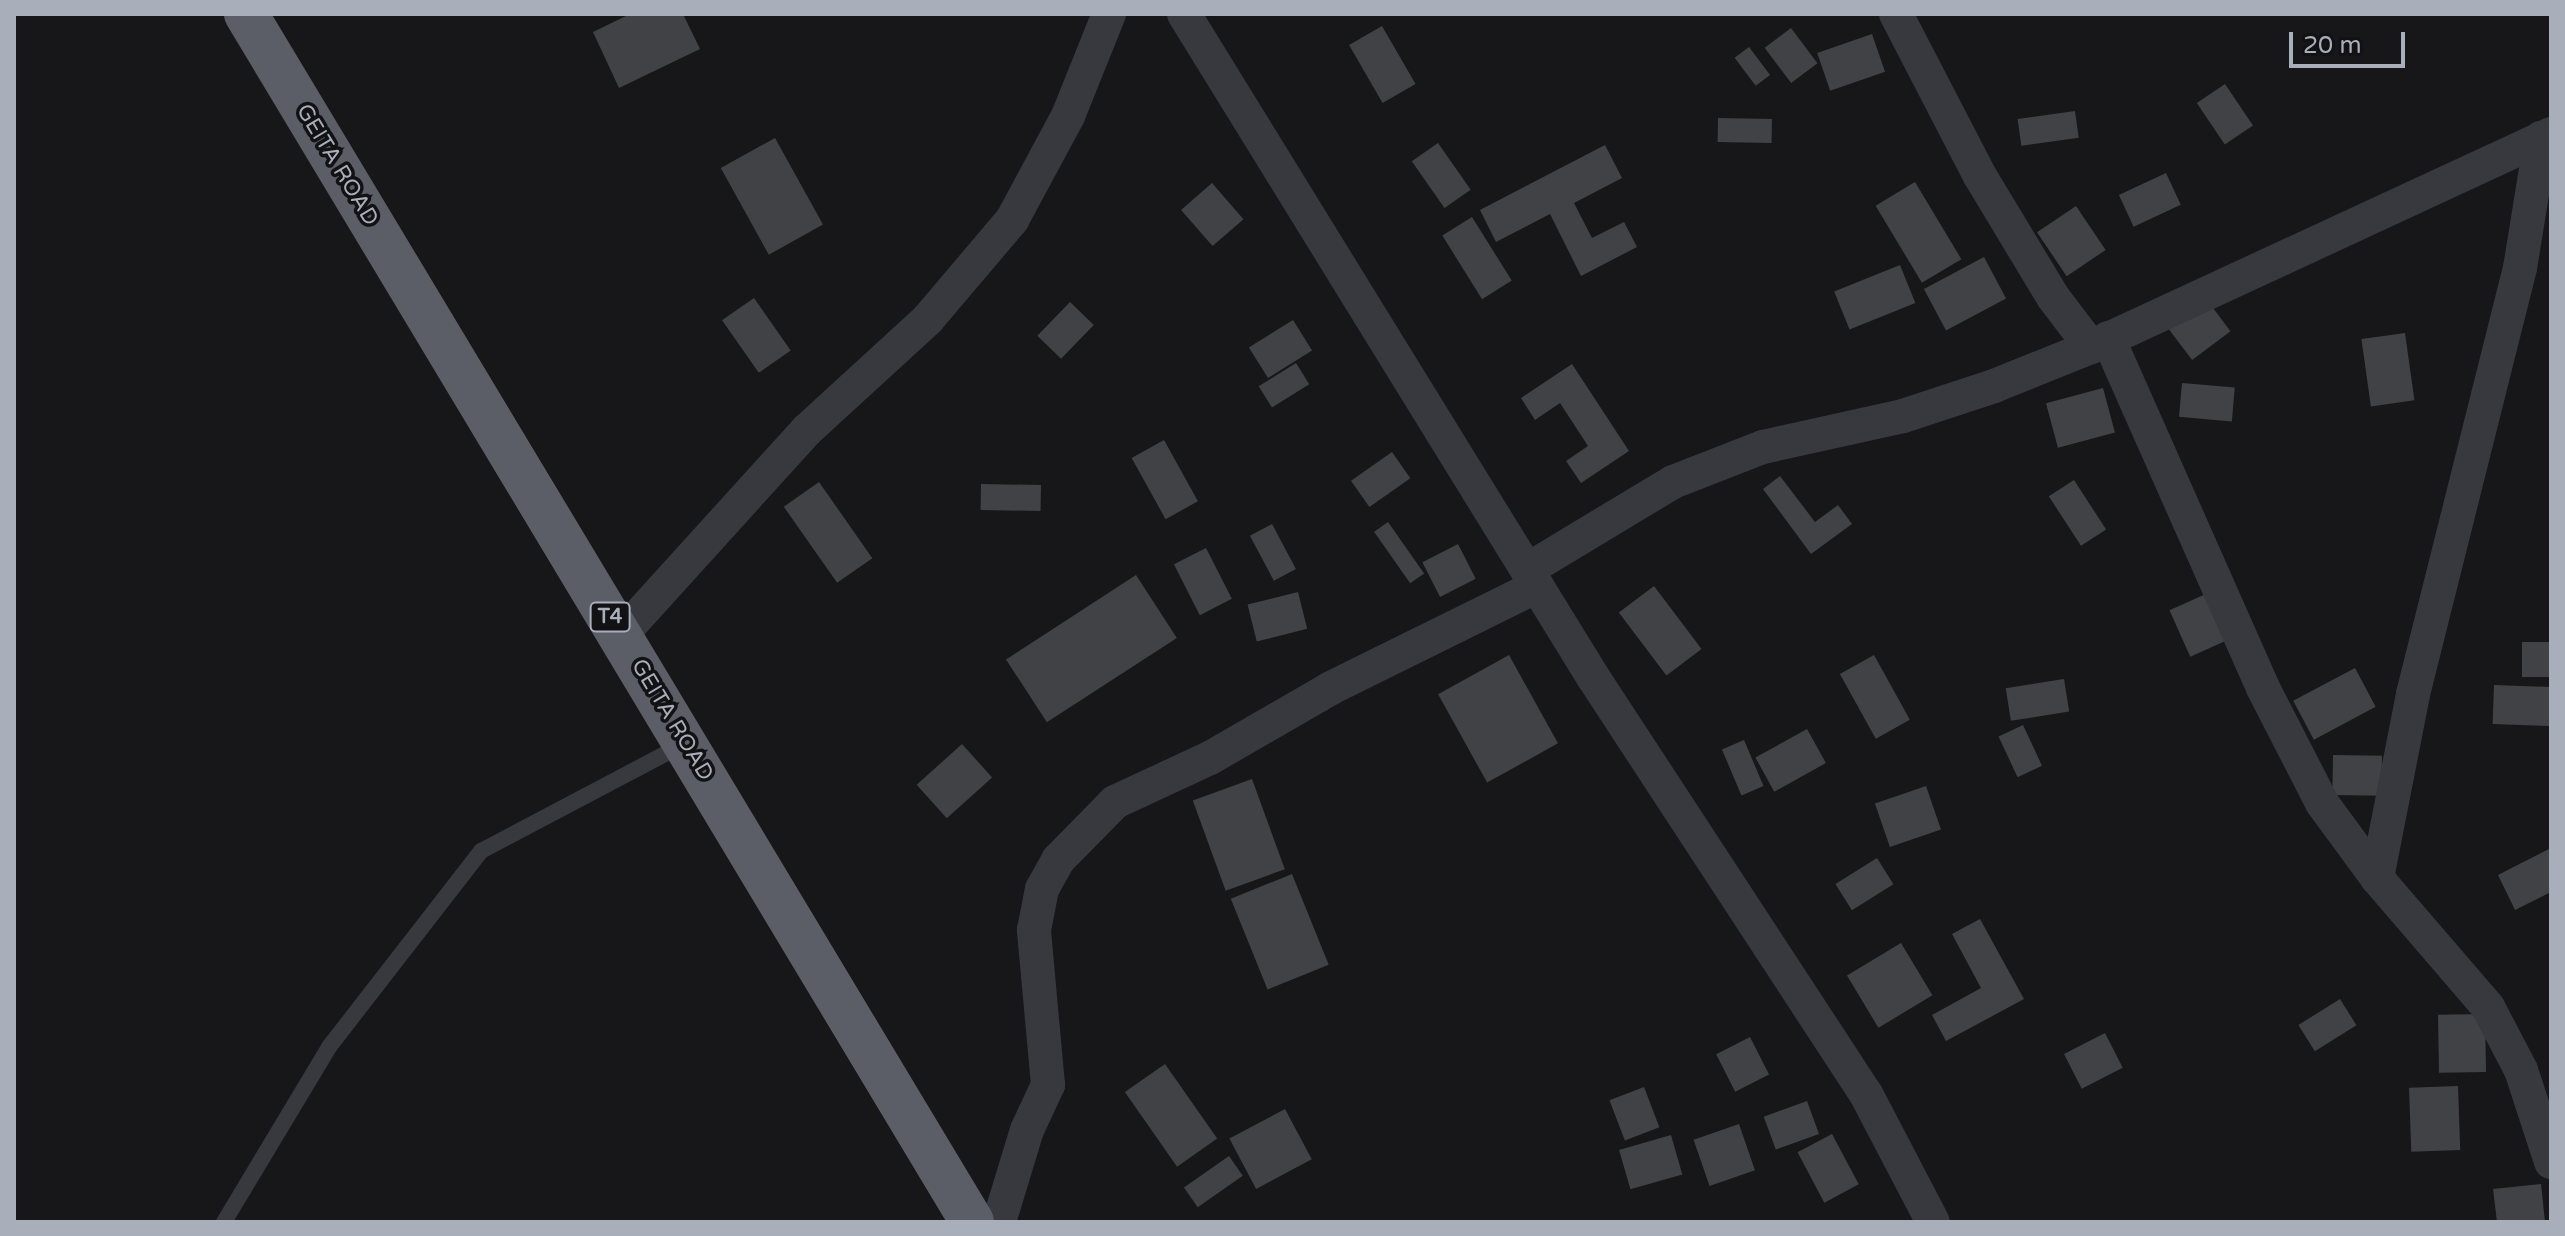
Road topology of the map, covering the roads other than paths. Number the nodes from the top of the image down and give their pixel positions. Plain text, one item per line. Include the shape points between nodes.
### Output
1 (246, 14) edge
2 (1109, 14) edge
3 (1184, 14) edge
4 (1896, 14) edge
5 (2546, 136) edge
6 (2100, 342) junction
7 (1532, 578) junction
8 (621, 635) junction
9 (685, 744) junction
10 (2377, 878) junction
11 (2551, 1162) edge
12 (224, 1222) edge
13 (972, 1222) edge
14 (999, 1222) edge
15 (1933, 1222) edge

1 - 8 highway, GEITA ROAD / T4
2 - 8 street via 1068,116 1012,220 928,319 807,430
3 - 7 street
4 - 6 street via 1980,176 2053,297
5 - 6 street
5 - 10 street via 2520,268 2413,694
6 - 7 street via 1903,416 1763,447 1673,482
6 - 10 street via 2322,803
7 - 14 street via 1210,758 1115,802 1058,860 1042,889 1034,930 1048,1085 1027,1130
7 - 15 street via 1866,1094
8 - 9 highway, GEITA ROAD / T4
9 - 12 lane via 481,851 329,1047
9 - 13 highway, GEITA ROAD / T4
10 - 11 street via 2488,1007 2521,1070

